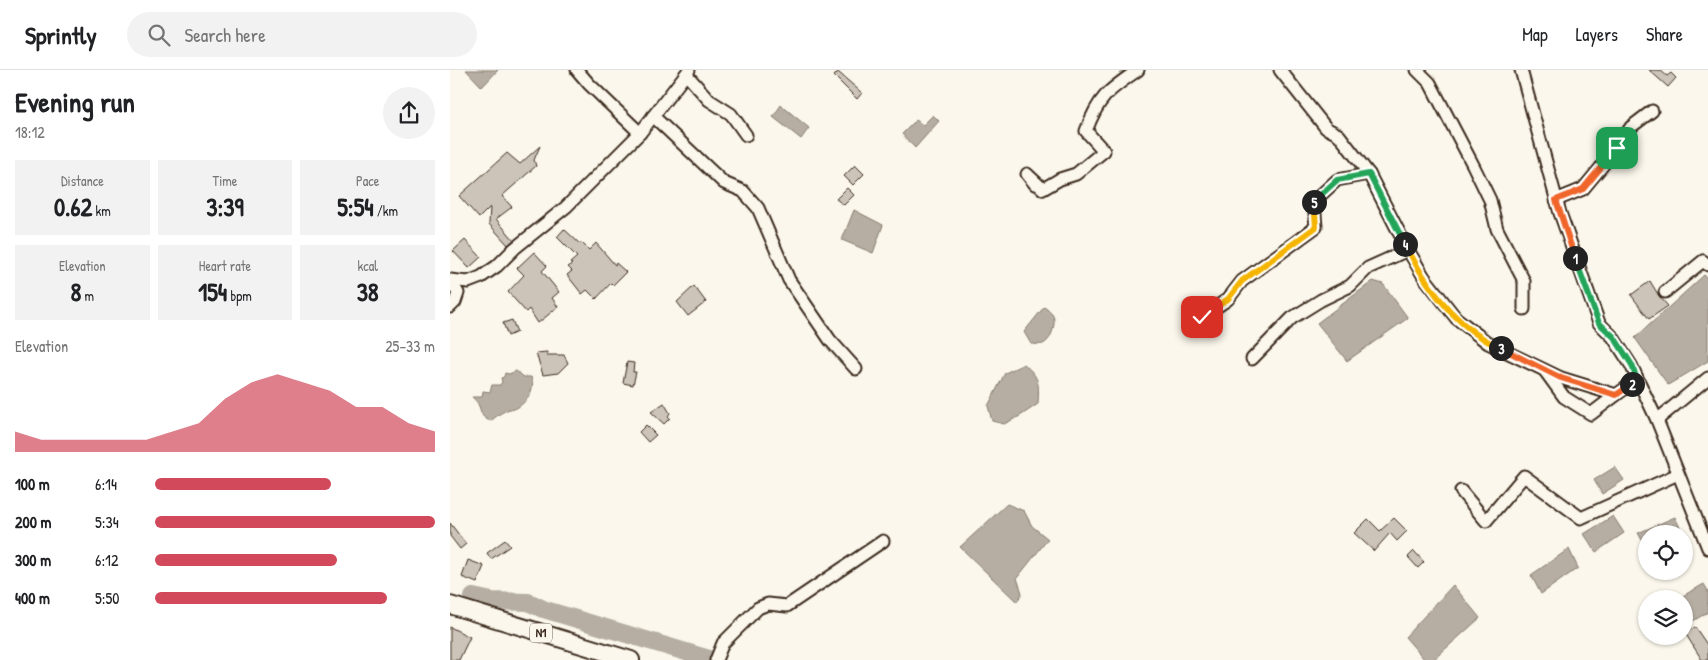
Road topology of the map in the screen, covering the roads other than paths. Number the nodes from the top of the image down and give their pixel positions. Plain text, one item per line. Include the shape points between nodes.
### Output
1 (577, 70) edge
2 (1138, 70) edge
3 (1280, 70) edge
4 (1417, 70) edge
5 (1521, 70) edge
6 (687, 72) edge
7 (1652, 110) dead end
8 (654, 116) junction
9 (640, 133) junction
10 (746, 135) dead end
11 (1369, 174) junction
12 (1035, 184) dead end
13 (1556, 200) junction
14 (1408, 250) junction
15 (1708, 265) edge
16 (450, 280) edge
17 (1665, 292) dead end
18 (450, 307) edge
19 (1524, 309) dead end
20 (1202, 317) dead end
21 (1252, 358) dead end
22 (1544, 369) junction
23 (856, 370) dead end
24 (1708, 378) edge
25 (1637, 380) junction
26 (1616, 395) junction
27 (1657, 420) junction
28 (1678, 474) junction
29 (1460, 490) dead end
30 (883, 541) dead end
31 (1708, 548) edge
32 (450, 606) edge
33 (718, 657) edge
34 (631, 660) edge

1 - 9 street
2 - 12 street via 1102,98 1086,131 1104,151 1076,174 1043,189 1027,174
3 - 11 street via 1326,128 1339,136
4 - 19 street via 1430,84 1490,200 1497,228 1524,281
5 - 13 street
6 - 8 street
6 - 10 street via 709,100 731,114
7 - 13 street via 1631,127 1583,189
8 - 9 street
8 - 23 street via 724,183 743,192 758,208 789,280 830,340
9 - 16 street via 566,207 497,266 468,282
11 - 14 street
11 - 20 street via 1337,180 1314,201 1316,227 1242,281 1228,299
13 - 25 street via 1599,323 1614,337 1632,365
14 - 21 street via 1368,268 1350,286 1292,318
14 - 22 street via 1456,318 1488,343
15 - 17 street via 1703,261
16 - 18 street via 458,293
22 - 26 street via 1561,378
22 - 26 street via 1564,396 1591,414
24 - 27 street
25 - 26 street
25 - 27 street
27 - 28 street
28 - 29 street via 1581,518 1524,476 1486,521
28 - 31 street
30 - 33 street via 787,606 768,604 758,608 723,643
32 - 34 highway, N1

